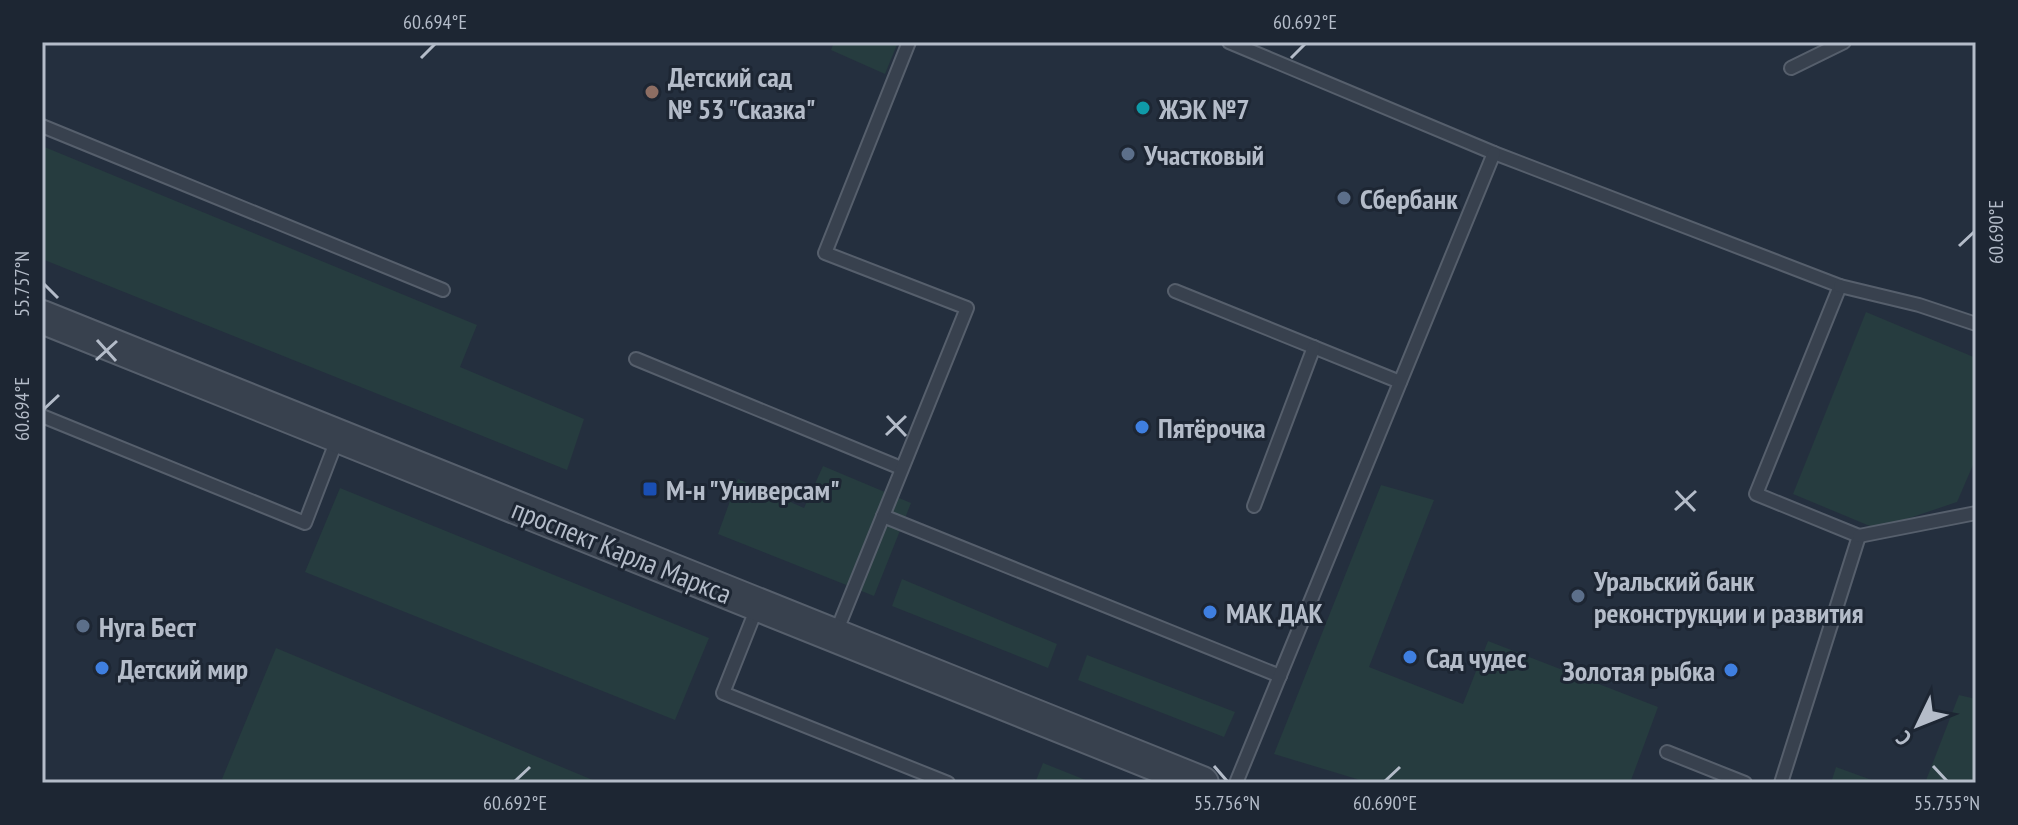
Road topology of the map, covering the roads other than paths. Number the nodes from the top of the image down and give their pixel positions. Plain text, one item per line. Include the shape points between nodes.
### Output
1 (909, 42) edge
2 (1229, 42) edge
3 (1844, 42) edge
4 (1791, 68) dead end
5 (42, 126) edge
6 (1494, 153) junction
7 (1840, 286) junction
8 (443, 290) dead end
9 (1175, 291) dead end
10 (42, 317) edge
11 (1976, 324) edge
12 (1314, 347) junction
13 (636, 359) dead end
14 (1400, 382) junction
15 (42, 416) edge
16 (338, 437) junction
17 (901, 468) junction
18 (1254, 506) dead end
19 (1976, 513) edge
20 (883, 516) junction
21 (1859, 536) junction
22 (758, 605) junction
23 (835, 635) junction
24 (1280, 676) junction
25 (1667, 752) dead end
26 (948, 783) edge
27 (1202, 783) edge
28 (1236, 783) edge
29 (1745, 783) edge
30 (1781, 783) edge

1 - 17 lane via 825,253 967,308
2 - 6 lane
3 - 4 lane
5 - 8 lane
6 - 7 lane
6 - 14 lane
7 - 11 lane
7 - 21 lane via 1756,494
9 - 12 lane
10 - 16 street, проспект Карла Маркса
12 - 14 lane
12 - 18 lane
13 - 17 lane
14 - 24 lane
15 - 16 lane via 305,523
16 - 22 street, проспект Карла Маркса
17 - 20 lane
19 - 21 lane
20 - 23 lane
20 - 24 lane
21 - 30 lane
22 - 23 street, проспект Карла Маркса
22 - 26 lane via 723,693
23 - 27 street, проспект Карла Маркса
24 - 28 lane
25 - 29 lane

